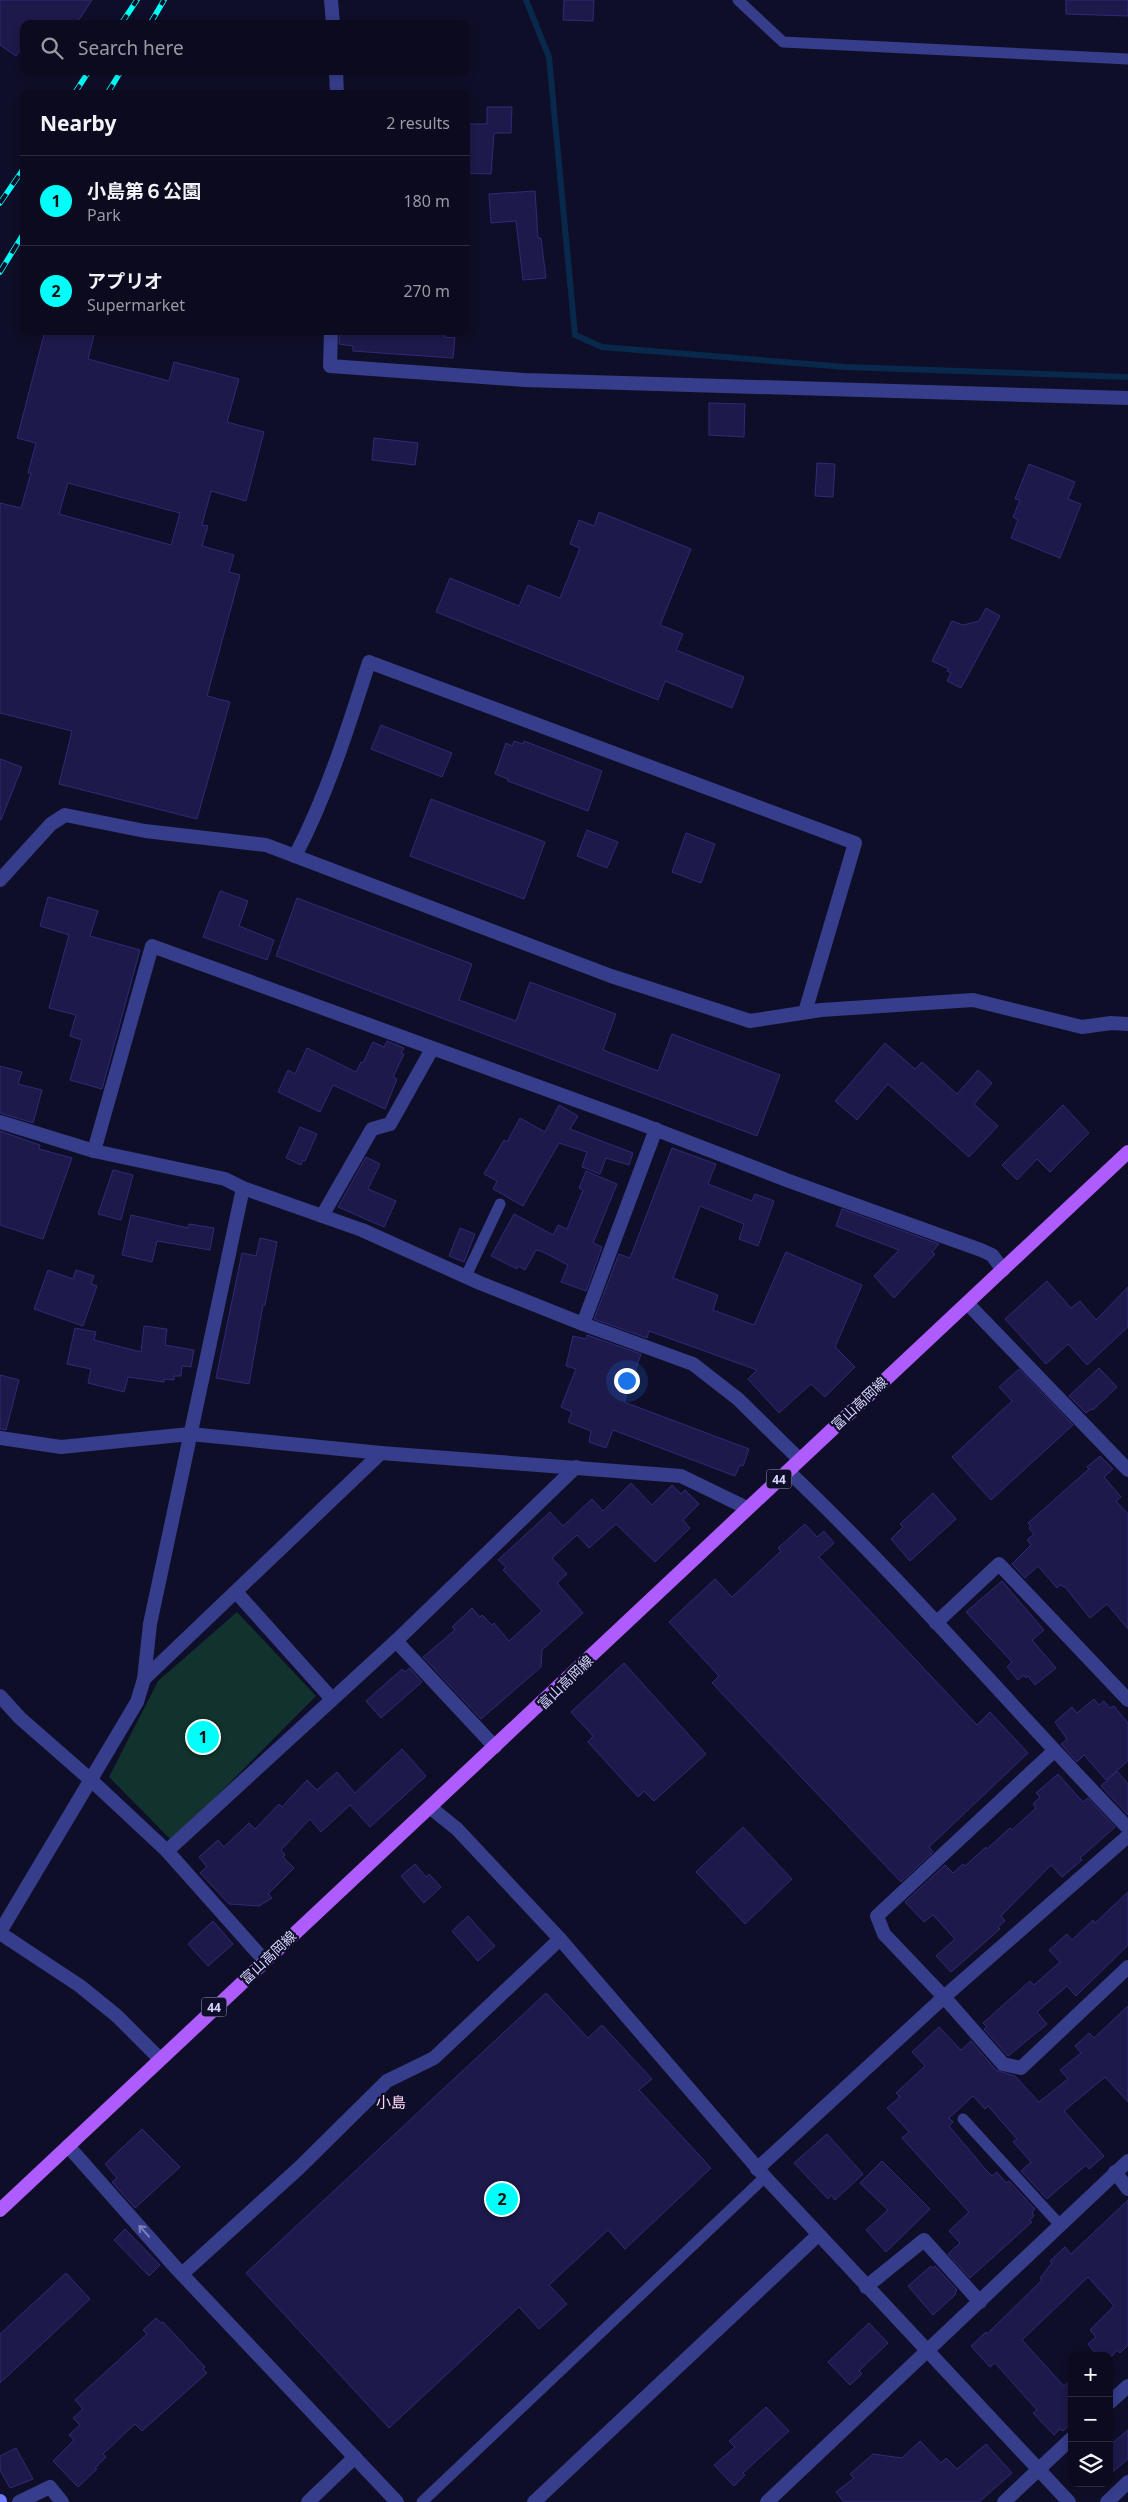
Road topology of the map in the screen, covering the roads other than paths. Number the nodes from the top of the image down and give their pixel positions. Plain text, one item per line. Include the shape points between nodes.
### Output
1 (331, 0) edge
2 (738, 0) edge
3 (333, 20) edge
4 (1128, 59) edge
5 (336, 75) edge
6 (337, 90) edge
7 (331, 335) edge
8 (1122, 398) edge
9 (1128, 409) edge
10 (295, 856) junction
11 (0, 880) edge
12 (805, 1012) junction
13 (1128, 1024) edge
14 (432, 1049) junction
15 (0, 1122) edge
16 (656, 1129) junction
17 (94, 1151) junction
18 (1128, 1152) edge
19 (243, 1188) junction
20 (500, 1204) dead end
21 (322, 1216) junction
22 (1003, 1270) junction
23 (466, 1276) junction
24 (967, 1303) junction
25 (583, 1324) junction
26 (190, 1434) junction
27 (0, 1438) edge
28 (381, 1453) junction
29 (799, 1459) junction
30 (576, 1467) junction
31 (1128, 1470) edge
32 (788, 1471) junction
33 (747, 1508) junction
34 (236, 1592) junction
35 (936, 1623) junction
36 (396, 1641) junction
37 (144, 1679) junction
38 (0, 1696) edge
39 (332, 1699) junction
40 (1128, 1700) edge
41 (495, 1748) junction
42 (1054, 1751) junction
43 (92, 1780) junction
44 (431, 1808) junction
45 (1128, 1828) edge
46 (1128, 1836) edge
47 (168, 1851) junction
48 (0, 1932) edge
49 (560, 1939) junction
50 (264, 1960) junction
51 (1128, 1967) edge
52 (944, 1997) junction
53 (160, 2059) junction
54 (963, 2119) dead end
55 (68, 2146) junction
56 (1128, 2161) edge
57 (1115, 2172) junction
58 (761, 2173) junction
59 (1128, 2189) edge
60 (0, 2210) edge
61 (1060, 2225) junction
62 (818, 2235) junction
63 (179, 2271) junction
64 (866, 2287) junction
65 (980, 2302) junction
66 (926, 2352) junction
67 (1128, 2386) edge
68 (1113, 2399) edge
69 (1068, 2442) edge
70 (355, 2457) junction
71 (1038, 2470) junction
72 (1128, 2482) edge
73 (19, 2502) edge
74 (62, 2502) edge
75 (308, 2502) edge
76 (397, 2502) edge
77 (422, 2502) edge
78 (534, 2502) edge
79 (767, 2502) edge
80 (1004, 2502) edge
81 (1069, 2502) edge
82 (1107, 2502) edge

1 - 3 street
2 - 4 lane via 783,42
5 - 6 street
7 - 8 street via 330,366 524,380
8 - 9 street
10 - 11 street via 266,845 145,831 65,815 51,824
10 - 12 street via 611,976 750,1021
10 - 12 street via 313,821 349,727 369,662 855,843
12 - 13 street via 973,1000 1082,1027
14 - 16 street
14 - 17 street via 152,946
14 - 21 street via 390,1124 372,1129
15 - 17 street
16 - 22 street via 981,1250 992,1256
16 - 25 street
17 - 19 street via 225,1179
18 - 22 main road, 富山高岡線 / 44
19 - 21 street
19 - 26 street
20 - 23 lane
21 - 23 street
22 - 24 main road, 富山高岡線 / 44
23 - 25 street
24 - 29 main road, 富山高岡線 / 44
24 - 31 street
25 - 29 street via 693,1364 738,1399
26 - 27 street via 61,1447
26 - 28 street
26 - 37 street via 150,1624
28 - 30 street
28 - 34 street
29 - 32 main road, 富山高岡線 / 44
30 - 33 street via 681,1476
30 - 36 street
32 - 33 main road, 富山高岡線 / 44
32 - 35 street
33 - 41 main road, 富山高岡線 / 44
34 - 37 street
34 - 39 street
35 - 40 street via 999,1564
35 - 42 street
36 - 39 street
36 - 41 street
37 - 43 street via 137,1702
38 - 43 street via 20,1718
39 - 47 street
41 - 44 main road, 富山高岡線 / 44
42 - 45 street
42 - 52 street via 877,1916 884,1934
43 - 47 street
43 - 48 street
44 - 49 street via 457,1829
44 - 50 main road, 富山高岡線 / 44
46 - 52 street
47 - 50 street
48 - 53 street via 80,1986 117,2016
49 - 58 street
49 - 63 street via 434,2058 388,2080 299,2168
50 - 53 main road, 富山高岡線 / 44
51 - 52 street via 1021,2068 1003,2064
52 - 58 street
53 - 55 main road, 富山高岡線 / 44
54 - 61 lane
55 - 60 main road, 富山高岡線 / 44
63 -> 55 street
56 - 57 street
57 - 59 street
57 - 61 street
58 - 62 street
58 - 77 lane
61 - 65 street
62 - 64 street
62 - 78 street
63 - 70 street
64 - 65 street via 924,2240
64 - 66 street
65 - 66 street
66 - 71 street
66 - 79 street
67 - 68 street
69 - 71 street
70 - 75 street
70 - 76 street
71 - 80 street
71 - 81 street
72 - 82 street
73 - 74 street via 50,2487

